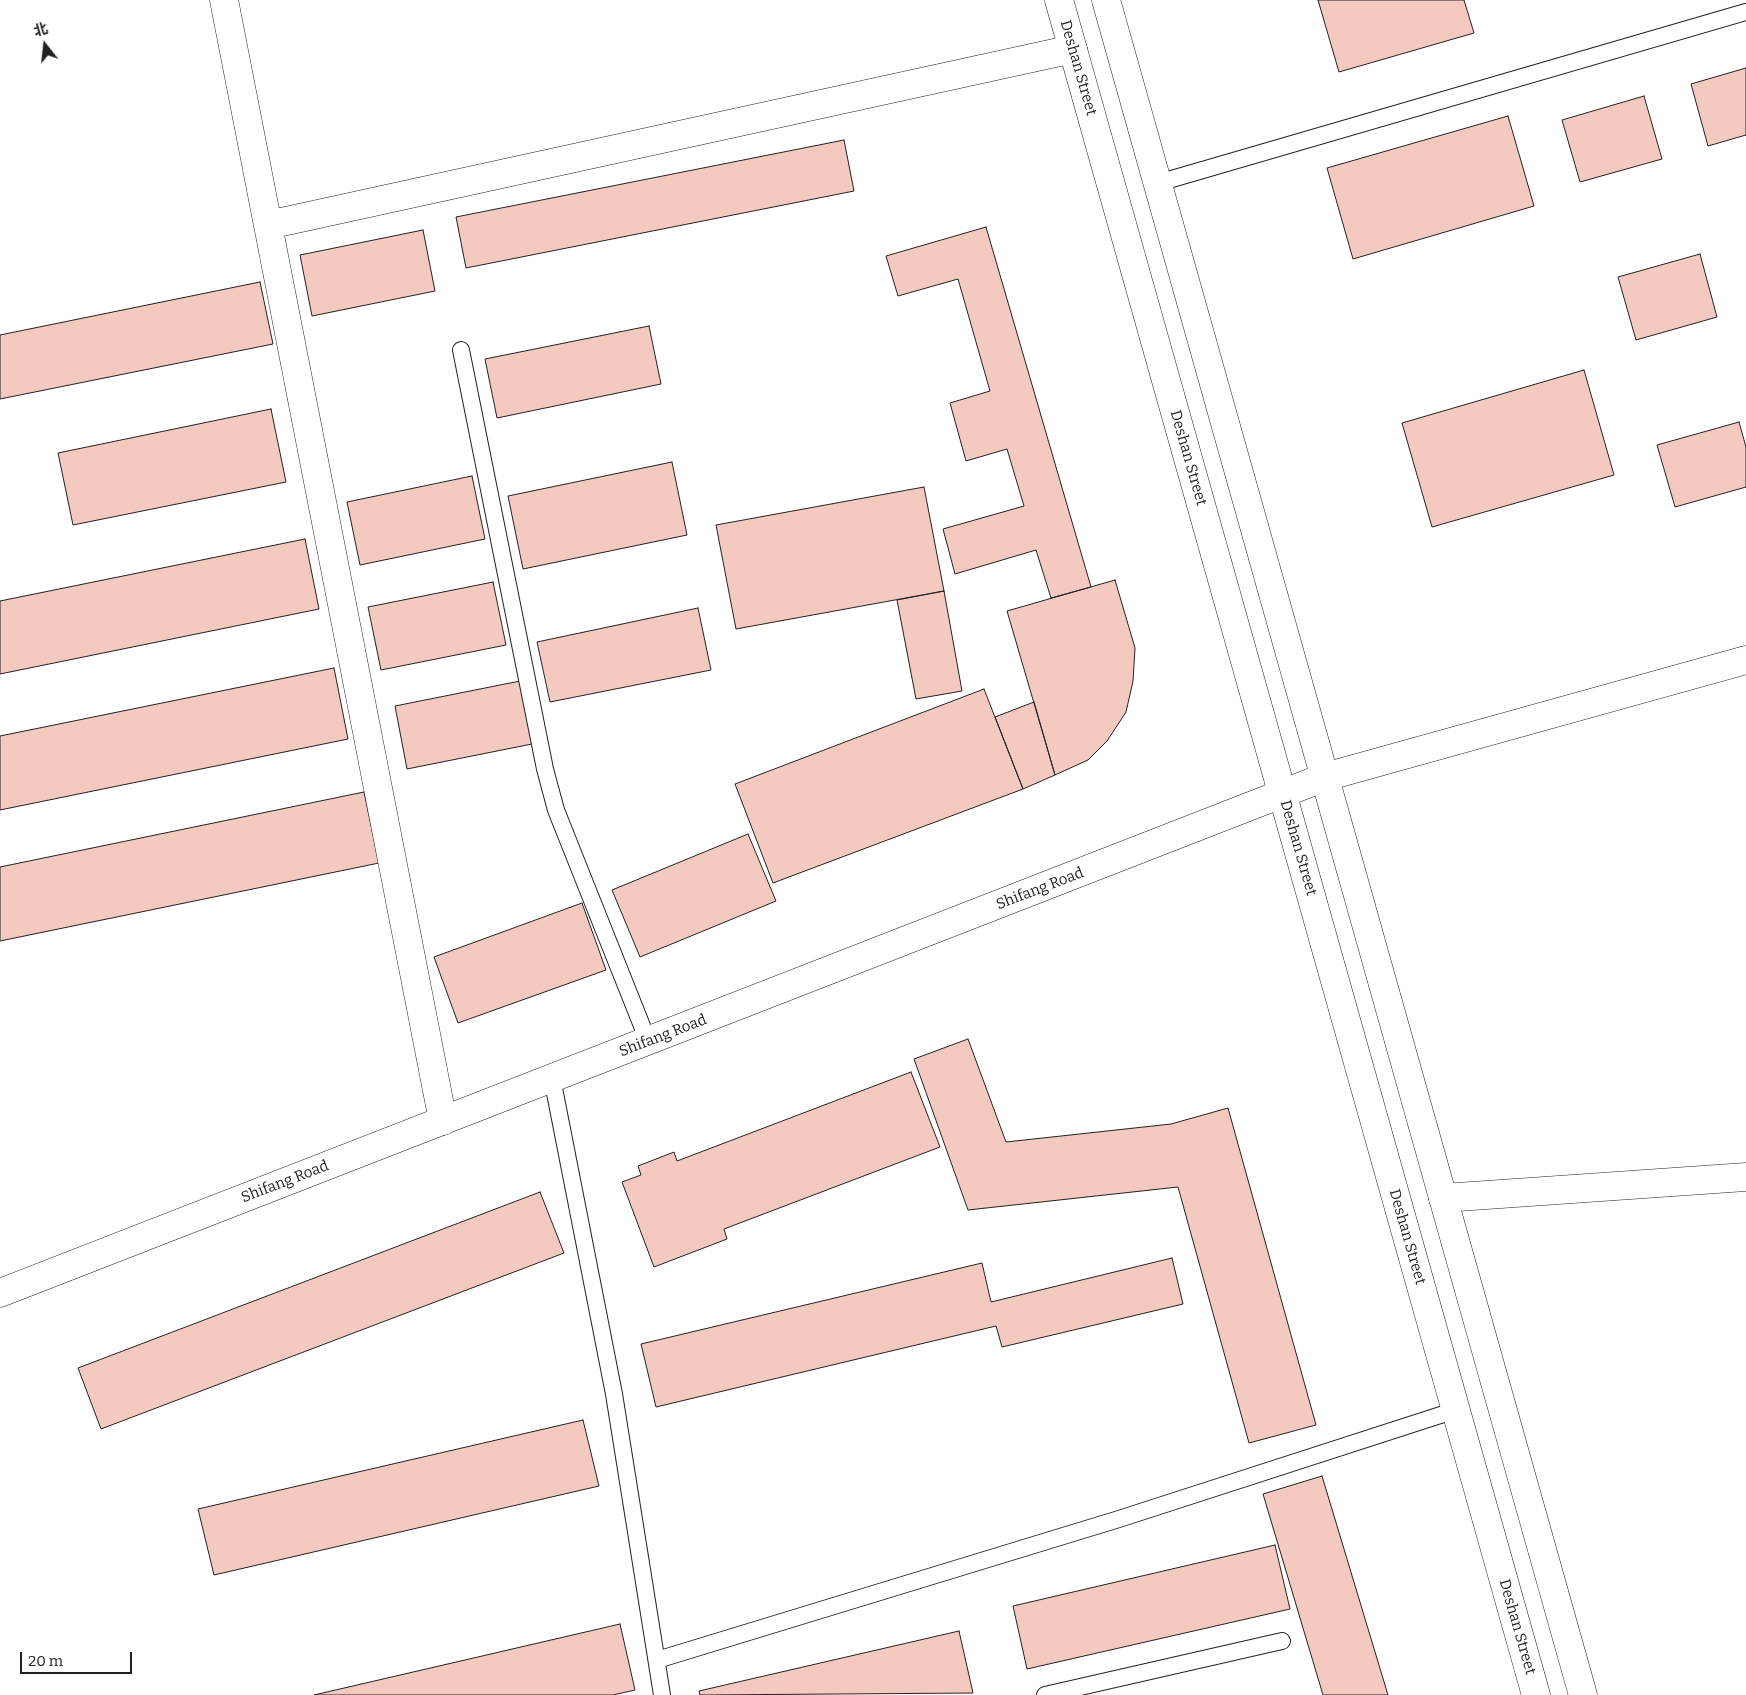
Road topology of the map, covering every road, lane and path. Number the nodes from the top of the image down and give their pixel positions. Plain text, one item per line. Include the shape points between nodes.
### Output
1 (224, 0) edge
2 (1059, 0) edge
3 (1106, 0) edge
4 (1746, 12) edge
5 (1073, 49) junction
6 (1158, 183) junction
7 (268, 225) junction
8 (461, 350) dead end
9 (1746, 660) edge
10 (1325, 777) junction
11 (1282, 794) junction
12 (648, 1041) junction
13 (552, 1078) junction
14 (443, 1121) junction
15 (1746, 1177) edge
16 (1443, 1198) junction
17 (0, 1292) edge
18 (1456, 1410) junction
19 (1282, 1641) dead end
20 (657, 1660) junction
21 (662, 1695) edge
22 (1045, 1695) edge
23 (1536, 1695) edge
24 (1583, 1695) edge

1 - 7 street
2 - 5 street, Deshan Street
3 - 6 street
4 - 6 lane
5 - 7 street
5 - 11 street, Deshan Street
6 - 10 street
7 - 14 street
8 - 12 lane via 554,802
9 - 10 street, Shifang Road
10 - 11 street, Shifang Road
10 - 16 street
11 - 12 street, Shifang Road
11 - 18 street, Deshan Street
12 - 13 street, Shifang Road
13 - 14 street, Shifang Road
13 - 20 lane via 614,1394
14 - 17 street, Shifang Road
15 - 16 street
16 - 24 street
18 - 20 lane via 1119,1519
18 - 23 street, Deshan Street
19 - 22 lane
20 - 21 lane

